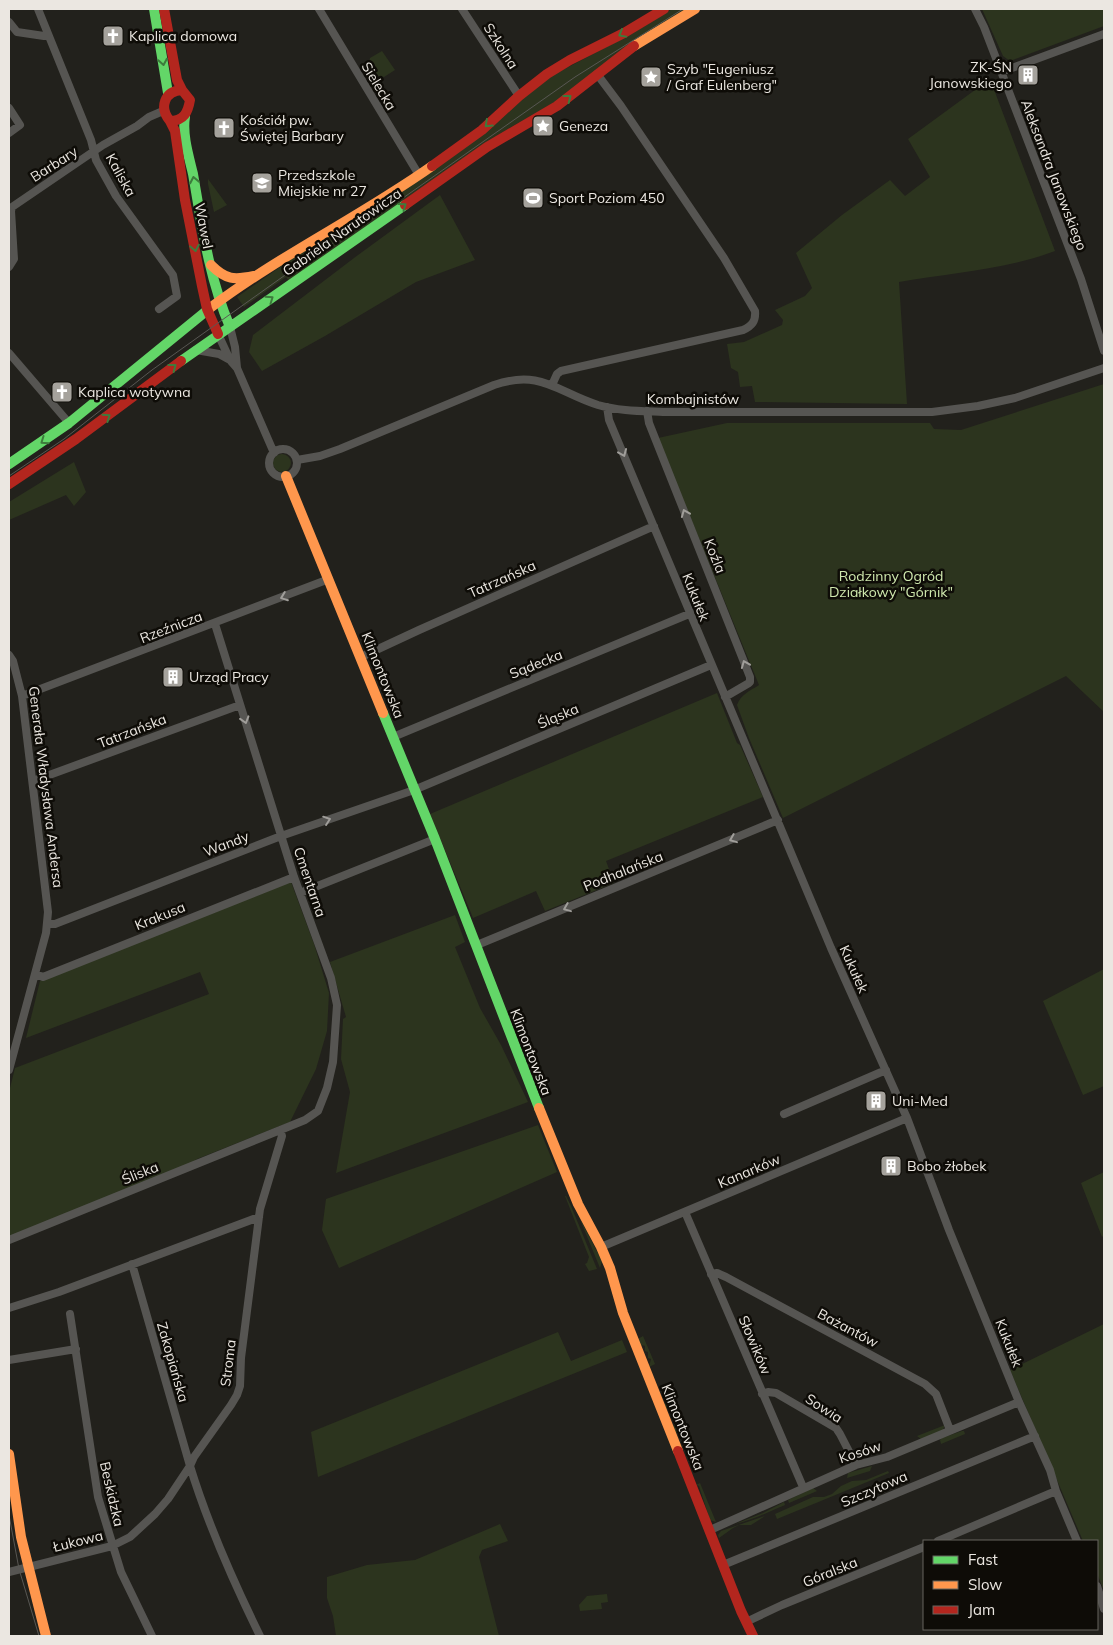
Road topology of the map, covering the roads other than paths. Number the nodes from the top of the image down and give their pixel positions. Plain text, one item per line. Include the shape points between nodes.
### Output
1 (38, 9) edge
2 (154, 9) edge
3 (164, 9) edge
4 (319, 9) edge
5 (462, 9) edge
6 (664, 9) edge
7 (695, 9) edge
8 (975, 9) edge
9 (9, 22) edge
10 (1104, 34) edge
11 (48, 35) junction
12 (1001, 72) junction
13 (597, 74) junction
14 (182, 90) junction
15 (168, 93) junction
16 (519, 96) junction
17 (9, 108) edge
18 (163, 111) junction
19 (185, 117) junction
20 (170, 121) junction
21 (9, 133) edge
22 (95, 151) junction
23 (419, 175) junction
24 (209, 262) junction
25 (9, 267) edge
26 (257, 276) junction
27 (219, 301) junction
28 (158, 309) dead end
29 (207, 309) junction
30 (230, 327) junction
31 (218, 334) junction
32 (196, 350) junction
33 (1104, 352) edge
34 (9, 353) edge
35 (230, 360) junction
36 (237, 368) junction
37 (1104, 368) edge
38 (552, 385) junction
39 (607, 407) junction
40 (647, 412) junction
41 (69, 423) junction
42 (274, 453) junction
43 (297, 460) junction
44 (9, 464) edge
45 (286, 476) junction
46 (9, 484) edge
47 (654, 526) junction
48 (329, 579) junction
49 (690, 614) junction
50 (215, 624) junction
51 (9, 654) edge
52 (361, 657) junction
53 (711, 666) junction
54 (22, 696) junction
55 (725, 697) junction
56 (240, 705) junction
57 (393, 737) junction
58 (33, 781) junction
59 (414, 790) junction
60 (778, 820) junction
61 (281, 836) junction
62 (434, 839) junction
63 (294, 877) junction
64 (300, 893) junction
65 (48, 924) junction
66 (477, 945) junction
67 (35, 974) junction
68 (9, 1070) edge
69 (886, 1070) junction
70 (784, 1114) dead end
71 (906, 1118) junction
72 (280, 1130) junction
73 (685, 1212) junction
74 (259, 1217) junction
75 (9, 1240) edge
76 (601, 1247) junction
77 (132, 1264) junction
78 (711, 1274) junction
79 (9, 1308) edge
80 (70, 1314) dead end
81 (76, 1349) junction
82 (9, 1360) edge
83 (762, 1394) junction
84 (1020, 1402) junction
85 (950, 1430) junction
86 (1035, 1436) junction
87 (9, 1454) edge
88 (856, 1465) junction
89 (190, 1466) junction
90 (803, 1487) junction
91 (1056, 1491) junction
92 (710, 1530) junction
93 (940, 1540) edge
94 (1077, 1540) edge
95 (112, 1546) junction
96 (923, 1547) edge
97 (723, 1565) junction
98 (28, 1567) junction
99 (9, 1572) edge
100 (1098, 1589) edge
101 (1104, 1609) edge
102 (746, 1622) junction
103 (46, 1636) edge
104 (152, 1636) edge
105 (260, 1636) edge
106 (753, 1636) edge

1 - 11 street, Kaliska
2 -> 15 street
3 - 14 street via 176,77
4 - 23 street, Sielecka
5 - 16 street, Szkolna
6 -> 16 street, Gabriela Narutowicza via 570,60
7 - 13 street, Gabriela Narutowicza via 641,41
8 - 12 street, Aleksandra Janowskiego
9 - 11 street via 17,32
10 - 12 street
11 - 22 street, Kaliska
12 - 33 street, Aleksandra Janowskiego via 1081,279
30 -> 13 street, Gabriela Narutowicza via 486,148 557,106
13 - 38 street via 738,279 756,316 753,324 742,331 561,371
14 - 15 street
14 - 19 street via 190,100
15 - 18 street
16 -> 23 street, Gabriela Narutowicza via 482,130
17 - 21 street via 20,125
18 - 20 street
18 - 22 street, Barbary
19 - 20 street via 180,121
24 -> 19 street, Wawel via 184,129
20 -> 29 street, Wawel via 175,131
22 - 25 street, Barbary via 12,207 14,259
22 - 28 street, Kaliska via 96,160 116,196 173,275 177,296
23 - 26 street, Gabriela Narutowicza
24 - 26 street, Gabriela Narutowicza via 219,274 230,279
24 - 27 street, Wawel
26 - 27 street, Gabriela Narutowicza
27 - 29 street, Gabriela Narutowicza
27 - 30 street, Wawel
29 - 31 street, Wawel
29 - 41 street, Gabriela Narutowicza
30 - 31 street, Gabriela Narutowicza
30 - 36 street
31 - 32 street, Gabriela Narutowicza
31 - 35 street
32 - 35 street via 219,354
46 -> 32 street, Gabriela Narutowicza
34 - 41 street
35 - 36 street
36 - 42 street
37 - 40 street, Kombajnistów via 1015,398 932,412
38 - 39 street, Kombajnistów
38 - 43 street, Kombajnistów via 523,379 504,382 340,450
39 - 40 street, Kombajnistów
39 -> 47 street, Kukułek via 609,420
55 -> 40 street, Koźla via 749,684 750,677
41 -> 44 street, Gabriela Narutowicza
42 - 43 street via 280,449 287,450
42 - 45 street via 270,468 279,476
43 - 45 street via 295,470
45 - 48 street, Klimontowska
47 - 49 street, Kukułek
47 - 52 street, Tatrzańska
48 -> 50 street, Rzeźnicza
48 - 52 street, Klimontowska
49 - 53 street, Kukułek
49 - 57 street, Sądecka
50 - 54 street, Rzeźnicza
50 - 56 street, Cmentarna
51 - 54 street, Generała Władysława Andersa
52 - 57 street, Klimontowska
53 - 55 street, Kukułek
53 - 59 street, Śląska
54 - 58 street, Generała Władysława Andersa
55 - 60 street, Kukułek
56 - 58 street, Tatrzańska
56 -> 61 street, Cmentarna
57 - 59 street, Klimontowska
58 - 65 street, Generała Władysława Andersa
61 -> 59 street, Wandy
59 - 62 street, Klimontowska
60 -> 66 street, Podhalańska
60 - 69 street, Kukułek
61 - 63 street, Cmentarna
61 - 65 street, Wandy
62 - 64 street
62 - 66 street, Klimontowska
63 - 64 street, Cmentarna
63 - 67 street, Krakusa via 43,977
64 - 72 street, Cmentarna via 331,978 336,1005 336,1033 333,1064 318,1110 305,1120
65 - 67 street, Generała Władysława Andersa
66 - 76 street, Klimontowska via 566,1176
67 - 68 street, Generała Władysława Andersa
69 - 70 street
69 - 71 street, Kukułek
71 - 73 street, Kanarków
71 - 84 street, Kukułek
72 - 74 street, Stroma via 282,1136
72 - 75 street, Śliska
73 - 76 street, Kanarków
73 - 78 street, Słowików
74 - 77 street
74 - 89 street, Stroma via 240,1386
76 - 92 street, Klimontowska via 628,1327
77 - 79 street
77 - 89 street, Zakopiańska
78 - 83 street, Słowików
78 - 85 street, Bażantów via 726,1277 925,1384 936,1394
80 - 81 street, Beskidzka
81 - 82 street
81 - 95 street, Beskidzka via 98,1498
83 - 88 street, Sowia via 776,1393 832,1425
83 - 90 street, Słowików
84 - 85 street, Kosów
84 - 86 street, Kukułek
85 - 88 street, Kosów via 887,1457
86 - 91 street, Kukułek
86 - 97 street, Szczytowa
87 - 98 street
88 - 90 street, Kosów
89 - 95 street, Łukowa via 168,1499 143,1526
89 - 105 street via 237,1589
90 - 92 street, Kosów
91 - 93 street
91 - 94 street, Kukułek
92 - 97 street, Klimontowska
95 - 98 street, Łukowa
95 - 104 street, Beskidzka
96 - 102 street, Góralska
97 - 102 street, Klimontowska
98 - 99 street, Łukowa
98 - 103 street
100 - 101 street
102 - 106 street, Klimontowska

